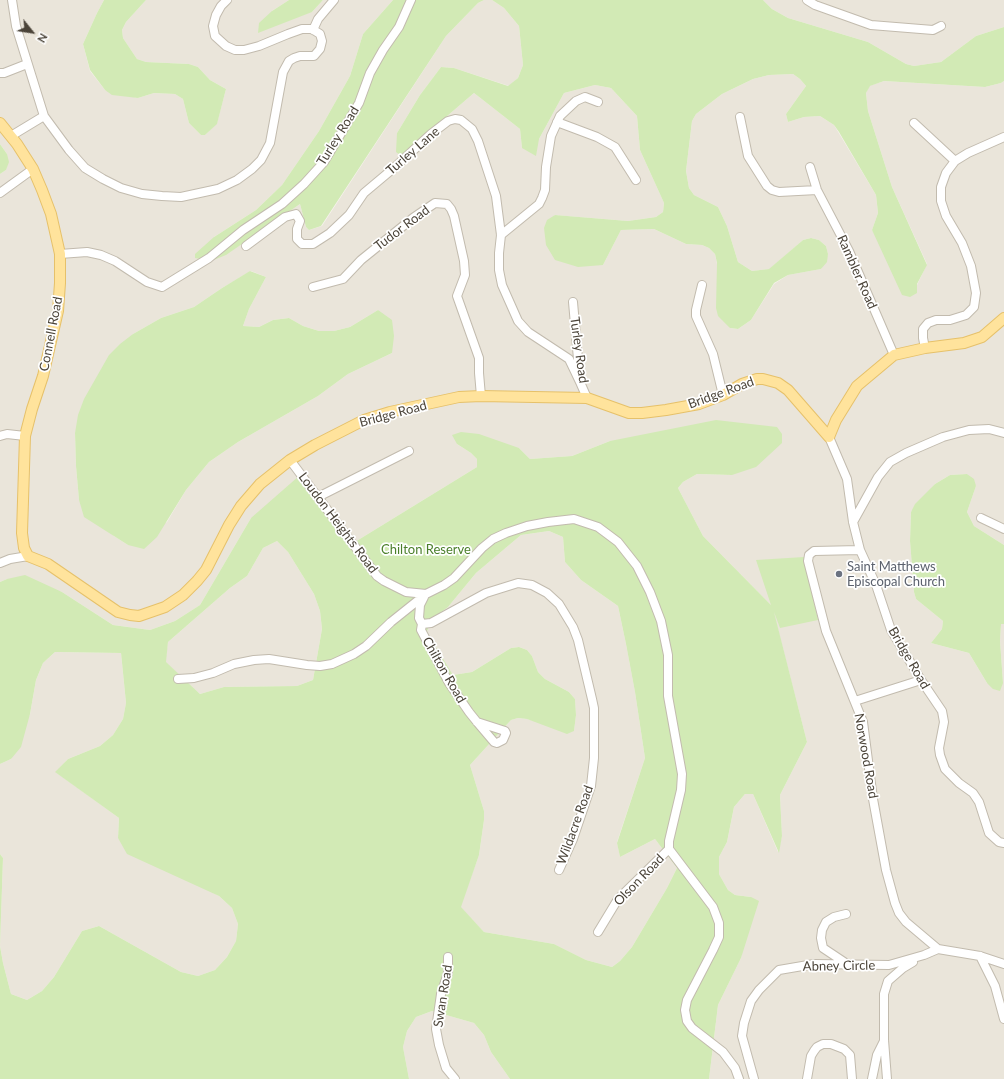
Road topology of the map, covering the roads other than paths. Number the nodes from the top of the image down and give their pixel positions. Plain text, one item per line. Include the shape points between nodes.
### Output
1 (12, 0) edge
2 (227, 0) edge
3 (334, 0) edge
4 (410, 0) edge
5 (807, 0) edge
6 (941, 26) dead end
7 (313, 30) junction
8 (27, 64) junction
9 (0, 73) edge
10 (598, 102) dead end
11 (44, 116) junction
12 (740, 117) dead end
13 (557, 122) junction
14 (0, 123) edge
15 (914, 123) dead end
16 (11, 136) junction
17 (1004, 137) edge
18 (954, 160) junction
19 (810, 167) dead end
20 (33, 169) junction
21 (636, 180) dead end
22 (817, 190) junction
23 (0, 193) edge
24 (501, 235) junction
25 (246, 246) dead end
26 (60, 254) junction
27 (702, 285) dead end
28 (313, 287) dead end
29 (572, 302) dead end
30 (1004, 318) edge
31 (925, 348) junction
32 (894, 355) junction
33 (580, 382) junction
34 (722, 395) junction
35 (481, 396) junction
36 (587, 398) junction
37 (1004, 433) edge
38 (0, 436) edge
39 (25, 436) junction
40 (829, 437) junction
41 (409, 451) dead end
42 (290, 460) junction
43 (318, 497) junction
44 (981, 518) dead end
45 (853, 522) junction
46 (1004, 529) edge
47 (860, 550) junction
48 (28, 556) junction
49 (0, 563) edge
50 (426, 594) junction
51 (422, 624) junction
52 (178, 679) dead end
53 (921, 680) junction
54 (856, 701) junction
55 (477, 722) dead end
56 (1004, 843) edge
57 (669, 849) junction
58 (559, 870) dead end
59 (846, 914) dead end
60 (598, 932) dead end
61 (938, 949) junction
62 (924, 955) junction
63 (980, 956) junction
64 (448, 957) dead end
65 (847, 964) junction
66 (1004, 964) edge
67 (1004, 1019) edge
68 (884, 1040) junction
69 (455, 1079) edge
70 (739, 1079) edge
71 (754, 1079) edge
72 (807, 1079) edge
73 (852, 1079) edge
74 (872, 1079) edge
75 (886, 1079) edge

1 - 8 street via 16,26
2 - 7 street via 216,15 213,26 215,36 235,50 259,46 302,29
3 - 7 street via 318,19
4 - 26 street, Turley Road via 399,27 370,74 359,103 324,162 282,204 243,230 209,258 162,287 147,282 102,255 87,252
5 - 6 street via 871,26 933,30
7 - 11 street via 320,34 322,45 314,56 300,56 289,61 283,72 270,143 261,160 237,180 218,189 181,197 168,197 121,188 85,168
8 - 9 street via 4,74
8 - 11 street
10 - 13 street via 585,97 576,101
11 - 16 street
12 - 22 street via 748,156 767,186 779,192
13 - 21 street via 615,147
13 - 24 street via 548,152 542,198 539,204
14 - 16 main road, Connell Road
15 - 18 street
16 - 20 main road, Connell Road
17 - 18 street
18 - 31 street via 941,187 941,201 971,266 976,293 974,306 966,315 928,323 922,338
19 - 22 street, Rambler Road
20 - 23 street
20 - 26 main road, Connell Road via 51,214
22 - 32 street, Rambler Road via 849,251
24 - 25 street, Turley Lane via 496,196 478,140 472,129 461,120 455,119 435,131 364,193 349,215 330,233 313,244 302,244 297,239 300,221 296,214 285,217
24 - 33 street, Turley Lane via 499,270 502,285 518,321 528,332 569,360
26 - 39 main road, Connell Road via 58,312
27 - 34 street via 696,316 713,354
28 - 35 street, Tudor Road via 343,279 361,260 413,218 435,203 447,204 453,213 464,262 465,275 458,296 479,358
29 - 33 street, Turley Road
30 - 31 main road via 982,337 964,343
31 - 32 main road
32 - 40 main road via 857,386 836,420
33 - 36 street, Turley Road
34 - 36 main road, Bridge Road via 699,404 642,413 629,413
34 - 40 main road, Bridge Road via 757,379 778,383 794,396
35 - 36 main road, Bridge Road
35 - 42 main road, Bridge Road via 459,397 364,420
37 - 45 street via 989,429 969,430 942,438 890,462 878,477
38 - 39 street
39 - 48 main road, Connell Road via 22,533
40 - 45 street, Bridge Road via 847,479
41 - 43 street
42 - 43 street, Loudon Heights Road
42 - 48 main road, Loudon Heights Road via 250,494 229,525 206,570 183,595 165,607 139,616 118,612 65,574
43 - 50 street, Loudon Heights Road via 384,581 406,592
44 - 46 street
45 - 47 street, Bridge Road
47 - 53 street, Bridge Road via 876,585 891,630
47 - 54 street, Norwood Road via 814,551 809,555 808,561 826,631
48 - 49 street
50 - 51 street, Chilton Road via 420,605 418,618
50 - 52 street via 366,646 332,664 320,666 269,659 254,660 194,678
50 - 57 street, Loudon Heights Road via 454,578 493,539 527,526 574,519 598,527 618,542 638,566 650,592 661,621 668,655 668,696 682,774
51 - 55 street, Chilton Road via 421,630 449,683
51 - 58 street, Wildacre Road via 431,624 486,593 518,583 532,585 547,593 559,604 568,618 578,640 594,708 594,758 591,786 583,812
53 - 54 street
53 - 56 street, Bridge Road via 942,711 944,722 938,748 945,769 973,793 979,802 989,833
54 - 61 street, Norwood Road via 863,722 886,870 895,903 906,922
57 - 60 street, Olson Road via 618,898
57 - 70 street via 713,908 719,923 718,937 713,950 687,1000 687,1021 692,1028 723,1052 735,1068
59 - 65 street via 826,922 821,938 823,948
61 - 62 street, Abney Circle
61 - 63 street
62 - 65 street, Abney Circle via 889,965
62 - 68 street, Abney Circle via 888,981 884,994
63 - 66 street
63 - 67 street via 995,986
64 - 69 street, Swan Road via 448,973 441,994 436,1029 446,1068
65 - 71 street, Abney Circle via 814,964 779,970 759,990 751,1001 742,1036
68 - 74 street via 877,1055
68 - 75 street, Abney Circle
72 - 73 street via 814,1051 823,1044 832,1044 844,1048 850,1055

